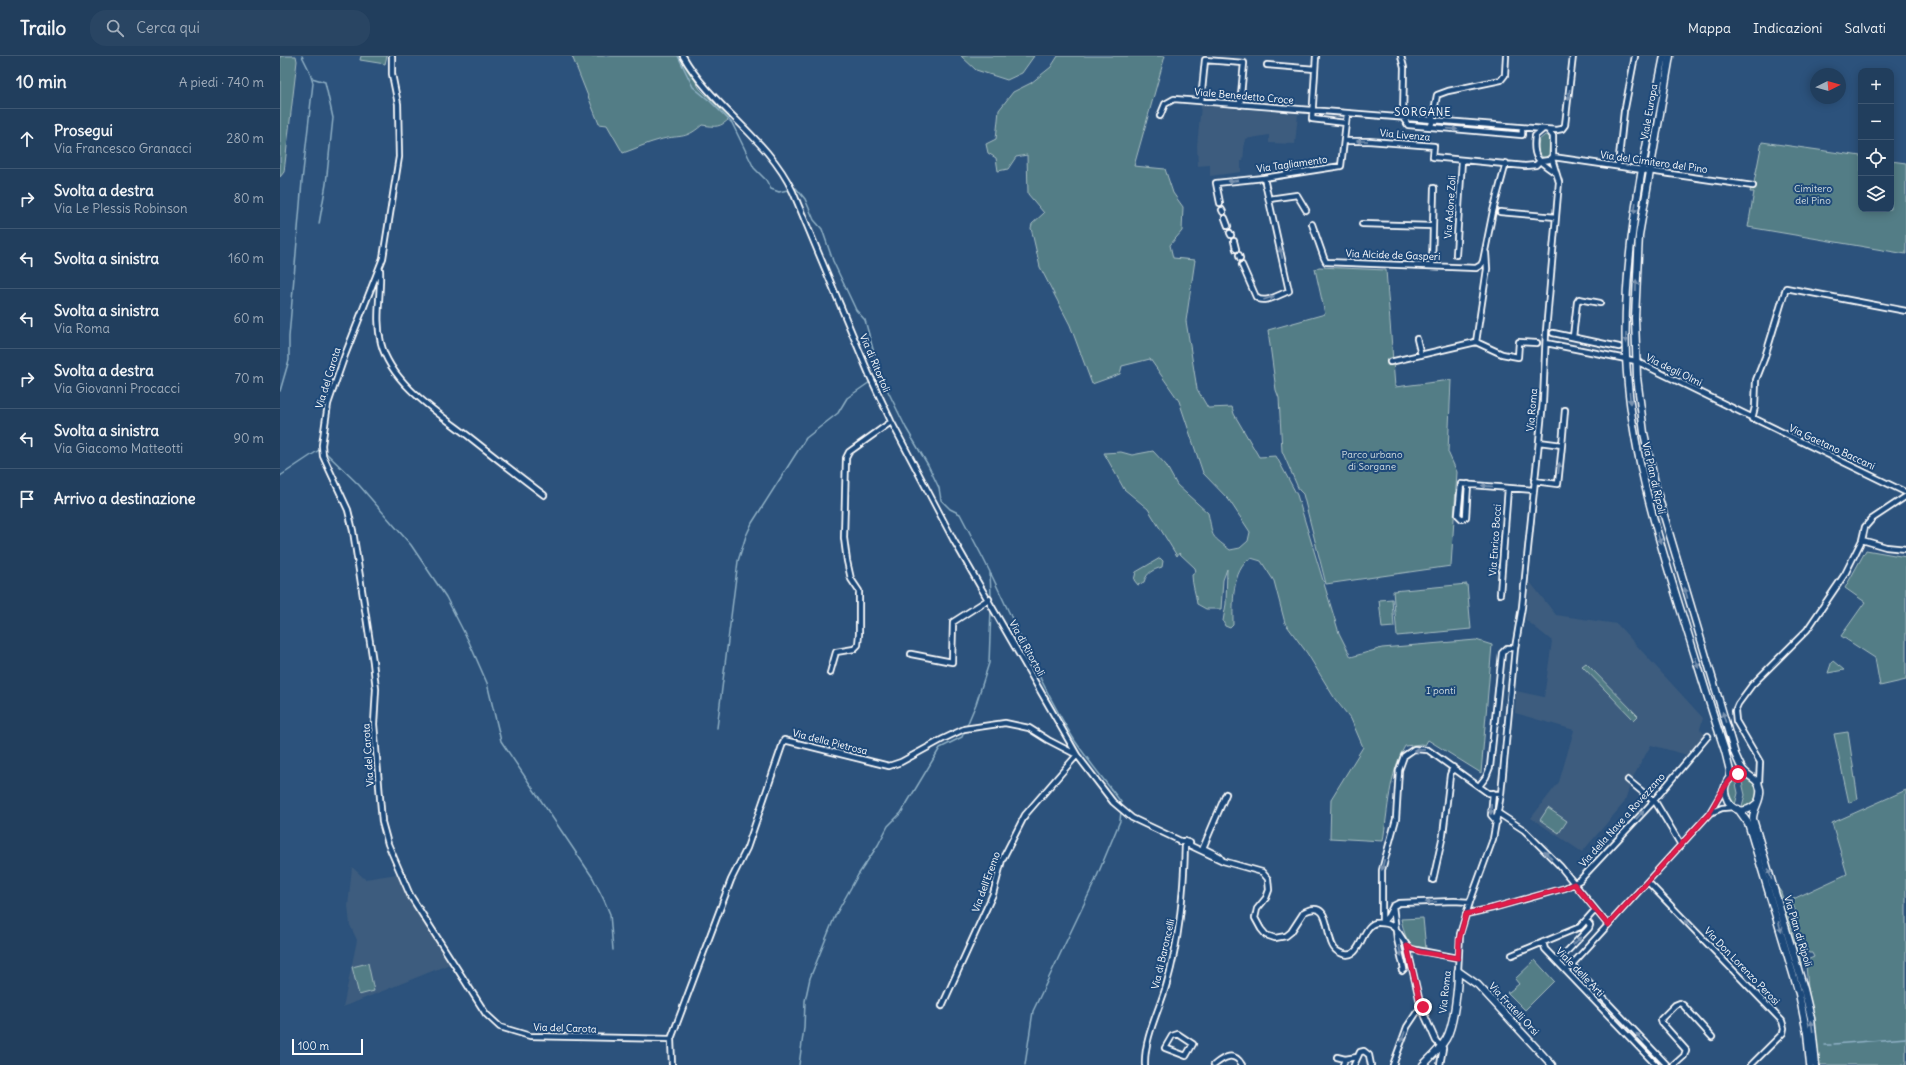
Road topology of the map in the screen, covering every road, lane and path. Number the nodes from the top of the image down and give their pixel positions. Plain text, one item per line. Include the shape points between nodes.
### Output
1 (392, 56) edge
2 (683, 56) edge
3 (1316, 56) edge
4 (1401, 56) edge
5 (1506, 56) edge
6 (1573, 56) edge
7 (1635, 56) edge
8 (1664, 56) edge
9 (1670, 56) edge
10 (1267, 65) dead end
11 (1315, 69) junction
12 (1201, 101) junction
13 (1240, 105) junction
14 (1311, 110) junction
15 (1347, 114) junction
16 (1160, 116) dead end
17 (1403, 118) junction
18 (1432, 119) junction
19 (1346, 123) junction
20 (1483, 124) junction
21 (1431, 127) junction
22 (1523, 128) junction
23 (1546, 130) junction
24 (1482, 132) junction
25 (1535, 140) junction
26 (1344, 141) junction
27 (1534, 153) junction
28 (1552, 158) junction
29 (1462, 160) junction
30 (1541, 161) junction
31 (1506, 163) junction
32 (1525, 166) junction
33 (1618, 166) junction
34 (1646, 170) junction
35 (1557, 174) junction
36 (1264, 178) junction
37 (1754, 186) dead end
38 (1434, 188) dead end
39 (1269, 199) junction
40 (1220, 203) dead end
41 (1306, 210) dead end
42 (1500, 212) dead end
43 (1556, 217) junction
44 (1225, 218) dead end
45 (1312, 224) dead end
46 (1362, 224) dead end
47 (1228, 226) dead end
48 (1433, 226) junction
49 (1234, 241) dead end
50 (1485, 247) junction
51 (1236, 249) dead end
52 (1456, 256) dead end
53 (1242, 265) dead end
54 (1432, 265) junction
55 (380, 268) junction
56 (1600, 303) dead end
57 (1906, 311) edge
58 (1553, 334) dead end
59 (1573, 337) junction
60 (1417, 339) dead end
61 (1585, 340) junction
62 (1476, 342) junction
63 (1537, 343) dead end
64 (1546, 343) junction
65 (1619, 347) dead end
66 (1583, 350) junction
67 (1422, 355) junction
68 (1626, 359) junction
69 (1636, 361) junction
70 (1390, 362) dead end
71 (1565, 410) dead end
72 (1752, 419) junction
73 (891, 422) junction
74 (1539, 442) junction
75 (1562, 445) junction
76 (1534, 481) junction
77 (1468, 484) junction
78 (1508, 488) junction
79 (1534, 490) junction
80 (1905, 491) edge
81 (544, 495) dead end
82 (1906, 498) edge
83 (1862, 540) junction
84 (1906, 549) edge
85 (1500, 594) dead end
86 (989, 599) junction
87 (1515, 648) junction
88 (911, 654) dead end
89 (830, 673) dead end
90 (1708, 736) dead end
91 (1077, 755) junction
92 (1453, 768) junction
93 (1760, 769) junction
94 (1748, 774) junction
95 (1628, 780) dead end
96 (1727, 782) junction
97 (1759, 784) junction
98 (1479, 786) junction
99 (1493, 793) junction
100 (1226, 794) dead end
101 (1501, 794) junction
102 (1653, 800) junction
103 (1756, 804) junction
104 (1735, 808) junction
105 (1498, 813) junction
106 (1709, 814) junction
107 (1497, 822) junction
108 (1182, 843) junction
109 (1680, 844) junction
110 (1223, 861) junction
111 (1433, 880) dead end
112 (1648, 882) junction
113 (1574, 884) junction
114 (1470, 902) junction
115 (1393, 906) junction
116 (1595, 910) junction
117 (1466, 914) junction
118 (1587, 921) junction
119 (1382, 923) junction
120 (1608, 925) junction
121 (1396, 930) junction
122 (1542, 942) junction
123 (1407, 946) junction
124 (1512, 954) dead end
125 (1458, 958) junction
126 (1558, 961) junction
127 (1572, 965) junction
128 (1567, 970) junction
129 (1402, 971) dead end
130 (1458, 971) junction
131 (942, 1006) dead end
132 (1421, 1007) junction
133 (1612, 1008) junction
134 (1417, 1012) junction
135 (1608, 1013) junction
136 (1424, 1014) junction
137 (1712, 1037) dead end
138 (671, 1038) junction
139 (1441, 1046) junction
140 (1165, 1048) joint
141 (1337, 1057) dead end
142 (1358, 1057) junction
143 (1345, 1059) junction
144 (672, 1065) edge
145 (1146, 1065) edge
146 (1214, 1065) edge
147 (1242, 1065) edge
148 (1343, 1065) edge
149 (1354, 1065) edge
150 (1371, 1065) edge
151 (1393, 1065) edge
152 (1423, 1065) edge
153 (1440, 1065) edge
154 (1552, 1065) edge
155 (1656, 1065) edge
156 (1667, 1065) edge
157 (1674, 1065) edge
158 (1751, 1065) edge
159 (1810, 1065) edge
160 (1816, 1065) edge

1 - 55 street, Via del Carota via 392,74 398,104 399,157
2 - 73 street, Via di Ritortoli via 707,91 778,165 790,186
3 - 11 street
4 - 17 street via 1404,68
5 - 18 street via 1505,75 1501,80 1437,95
6 -> 23 street via 1565,125 1559,130
7 - 33 street via 1624,109
8 - 34 main road, Viale Europa
9 - 34 main road, Viale Europa
10 - 11 street
11 - 14 street
12 - 13 street, Viale Benedetto Croce
12 - 13 street via 1206,60 1244,63
12 - 16 street, Viale Benedetto Croce via 1174,99 1166,104
13 - 14 street, Viale Benedetto Croce
14 - 15 street, Viale Benedetto Croce
14 - 19 street via 1313,120
15 - 17 street, Viale Benedetto Croce
15 - 19 street, Via Tagliamento
17 - 18 street, Viale Benedetto Croce
17 - 21 street, Viale Benedetto Croce via 1408,125
18 - 20 street, Viale Benedetto Croce
18 - 21 street
19 - 26 street, Via Tagliamento
20 - 22 street, Viale Benedetto Croce
20 - 24 street
21 -> 24 street, Viale Benedetto Croce
22 - 23 street, Viale Benedetto Croce
22 - 24 street, Viale Benedetto Croce via 1522,135
22 - 25 street via 1531,132
23 - 25 street via 1537,133
23 - 28 street, Via Roma via 1552,136
25 - 27 street
29 -> 26 street, Via Livenza via 1433,157 1434,146
26 - 36 street, Via Tagliamento via 1341,166
27 - 30 street
27 - 32 street via 1532,162
28 - 30 street, Via del Cimitero del Pino
28 - 33 street, Via del Cimitero del Pino
28 - 35 street, Via Roma
29 - 31 street, Via Livenza
29 - 52 street, Via Adone Zoli
30 - 32 street, Via Livenza via 1536,165
30 - 35 street
31 - 32 street, Via Livenza
31 - 50 street, Via Alcide de Gasperi
33 - 34 street, Via del Cimitero del Pino
34 - 37 street, Via del Cimitero del Pino
34 -> 68 main road, Via Pian di Ripoli via 1635,206 1629,264
69 -> 34 main road, Via Pian di Ripoli via 1636,281
35 - 43 street, Via Roma via 1559,182
36 - 39 street
36 -> 40 street, Via Tagliamento via 1216,183
38 - 48 street
39 - 41 street via 1297,195
53 -> 39 street via 1258,300 1264,301 1289,291
42 - 43 street
43 - 64 street, Via Roma
44 - 47 street
45 - 54 street, Via Alcide de Gasperi via 1326,262
46 - 48 street
48 - 54 street
49 - 51 street
50 - 54 street, Via Alcide de Gasperi via 1482,263 1476,268
50 - 62 street via 1487,269
55 - 81 street, Via del Carota via 380,342 394,371 415,395
55 - 138 street, Via del Carota via 369,290 328,404 322,445 323,456 348,510 353,531 373,662 376,689 374,724 382,822 388,844 410,895 422,915 486,1014 500,1027 530,1036
56 - 59 street via 1579,299
57 - 72 street via 1786,288 1756,380
58 - 59 street
59 - 61 street
60 - 67 street
61 - 65 street
61 - 66 street
62 - 63 street via 1502,354 1518,357 1519,342
62 - 67 street
64 - 66 street, Via degli Olmi
64 - 74 street, Via Roma
66 - 68 street, Via degli Olmi
67 - 70 street
68 - 69 street, Via degli Olmi
68 -> 96 main road, Via Pian di Ripoli via 1631,411 1644,486 1725,751 1730,772
69 - 72 street, Via degli Olmi
94 -> 69 main road, Via Pian di Ripoli via 1741,767 1736,754 1657,492 1644,433
71 - 75 street
72 - 80 street, Via Gaetano Baccani
73 - 86 street, Via di Ritortoli via 953,539
73 - 89 street via 849,452 846,458 844,538 851,579 859,591 859,634 858,645 854,649 836,652
74 - 75 street
74 - 76 street, Via Roma
76 -> 75 street via 1558,484
76 - 79 street, Via Roma
77 - 77 street via 1460,484 1459,518 1465,518
78 -> 77 street
78 - 79 street
78 - 85 street, Via Enrico Bocci
79 - 87 street, Via Roma via 1522,607
80 - 82 street
82 - 83 street via 1872,519
83 - 84 street via 1886,547
83 - 93 street via 1844,574 1807,630 1752,685 1737,706 1736,721 1759,760
86 - 88 street via 954,622 952,662
86 - 91 street, Via di Ritortoli
87 - 98 street via 1507,648 1502,653 1490,767
87 - 101 street, Via Roma
90 - 102 street, Via della Nave a Rovezzano
91 - 108 street, Via di Ritortoli via 1113,802 1123,811
91 - 131 street, Via dell'Eremo via 1025,816 1002,860 994,894
91 - 138 street, Via della Pietrosa via 1029,728 1005,723 964,729 889,766 784,740 747,848 731,880
92 - 98 street
92 - 111 street
92 -> 119 street via 1430,752 1421,749 1410,751 1401,760 1396,819 1382,870
93 - 94 street via 1755,774
93 - 97 street
94 - 96 main road via 1737,774
94 - 97 main road, Via Pian di Ripoli
95 - 102 street
96 - 104 main road, Via Pian di Ripoli via 1726,798
96 - 106 street
97 - 103 main road, Via Pian di Ripoli via 1760,795
98 - 99 street via 1488,793
99 - 101 street
99 -> 107 street, Via Roma via 1491,815
100 - 110 street via 1203,848 1219,856
101 - 105 street, Via Roma
102 - 109 street
113 -> 102 street, Via della Nave a Rovezzano
103 - 104 main road via 1746,809
160 -> 103 main road, Via Pian di Ripoli via 1808,1004 1753,819
104 - 106 street via 1722,808
104 -> 159 main road, Via Pian di Ripoli via 1748,823 1797,985 1805,1020
105 - 107 street, Via Roma
113 -> 105 street via 1528,834
106 - 109 street
107 - 114 street, Via Roma via 1491,848
108 - 110 street, Via di Ritortoli
108 - 145 street, Via di Baroncelli via 1184,884 1177,944 1146,1049
109 - 112 street
110 - 119 street, Via di Ritortoli via 1256,869 1266,876 1269,890 1257,909 1255,918 1260,929 1268,936 1286,936 1304,912 1316,910 1326,918 1329,938 1334,948 1341,953 1350,953 1358,948 1370,925 1374,922
112 - 120 street
158 -> 112 street, Via Don Lorenzo Perosi via 1782,1035 1782,1022
113 - 116 street
113 - 117 street, Via della Nave a Rovezzano
114 -> 115 street via 1399,903
114 - 117 street, Via Roma
115 - 119 street, Via di Ritortoli
115 - 121 street
116 - 118 street
116 - 120 street
117 - 125 street, Via Roma via 1459,940
118 - 122 street via 1578,928
126 -> 118 street via 1590,928
119 - 121 street
120 - 127 street
121 - 123 street
121 -> 129 street via 1404,970
122 - 124 street
122 - 126 street, Viale delle Arti
123 - 125 street via 1420,952
123 - 132 street
125 - 130 street, Via Roma
126 - 128 street, Viale delle Arti
127 - 128 street
127 - 133 street, Viale delle Arti
128 - 135 street, Viale delle Arti
130 - 139 main road, Via Roma via 1450,1030
130 - 154 main road, Via Fratelli Orsi via 1478,985
132 - 134 street
132 - 136 street via 1425,1010
133 - 135 street
156 -> 133 street, Viale delle Arti
134 - 136 street via 1420,1015
134 -> 151 street via 1407,1027
135 - 155 street, Viale delle Arti
136 - 139 street via 1436,1041
137 - 157 street via 1683,1005 1675,1005 1661,1018 1662,1023 1686,1050 1684,1056
138 - 144 street
139 - 152 main road, Via Roma
139 - 153 street via 1444,1048
140 - 140 street via 1186,1056 1193,1044 1178,1034 1172,1036
141 - 143 street
142 - 143 street
142 - 149 street
142 - 150 street via 1360,1052 1367,1052
143 - 148 street
146 - 147 street via 1231,1056

